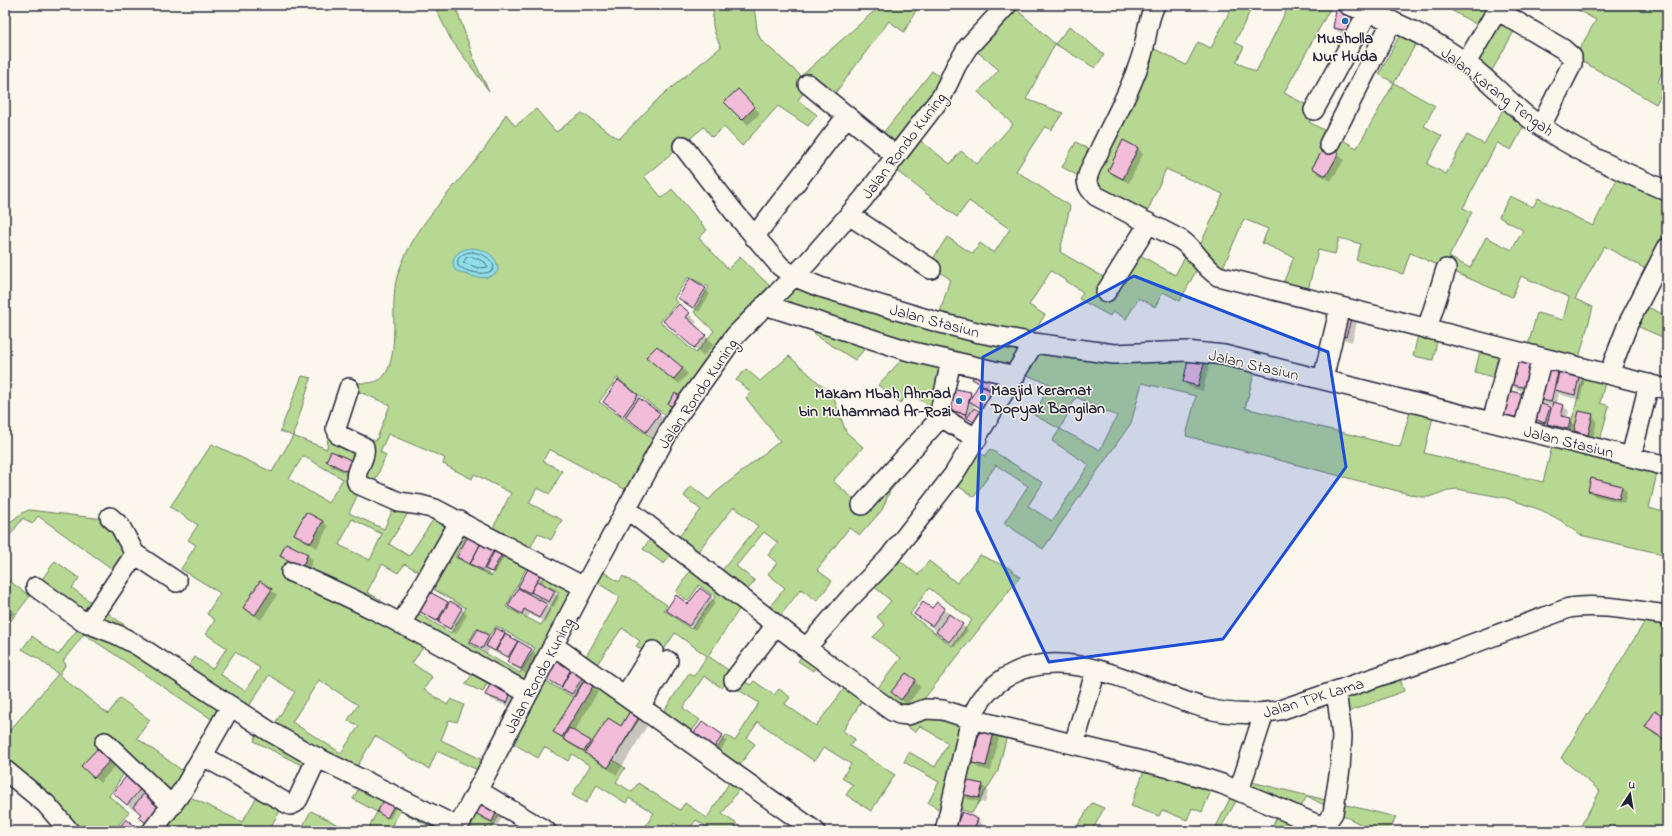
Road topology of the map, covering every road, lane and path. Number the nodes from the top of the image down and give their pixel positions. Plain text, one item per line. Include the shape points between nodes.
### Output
1 (1007, 5) edge
2 (1154, 5) edge
3 (1348, 5) edge
4 (1498, 7) edge
5 (1368, 12) junction
6 (1392, 21) junction
7 (1466, 63) junction
8 (808, 84) dead end
9 (1314, 110) dead end
10 (847, 116) junction
11 (1541, 126) junction
12 (1329, 144) dead end
13 (683, 146) dead end
14 (896, 156) junction
15 (1665, 186) edge
16 (849, 215) junction
17 (1149, 223) junction
18 (754, 237) junction
19 (1667, 248) edge
20 (931, 269) dead end
21 (1446, 269) dead end
22 (793, 276) junction
23 (1106, 292) dead end
24 (765, 304) junction
25 (1340, 307) junction
26 (1427, 329) junction
27 (1034, 343) junction
28 (1510, 350) junction
29 (1542, 358) junction
30 (951, 361) junction
31 (1609, 374) junction
32 (1015, 376) junction
33 (1323, 380) junction
34 (1658, 387) edge
35 (349, 388) dead end
36 (941, 417) junction
37 (1492, 422) junction
38 (1523, 430) junction
39 (977, 439) junction
40 (1631, 457) junction
41 (1667, 466) edge
42 (862, 505) dead end
43 (627, 509) junction
44 (110, 517) dead end
45 (460, 521) junction
46 (135, 554) junction
47 (291, 572) dead end
48 (177, 582) dead end
49 (36, 587) dead end
50 (584, 587) junction
51 (1667, 615) edge
52 (88, 624) junction
53 (401, 624) junction
54 (776, 625) junction
55 (553, 645) junction
56 (806, 648) junction
57 (1096, 670) junction
58 (734, 680) dead end
59 (1336, 691) junction
60 (528, 693) junction
61 (625, 696) junction
62 (231, 706) junction
63 (640, 707) junction
64 (1264, 713) junction
65 (971, 719) junction
66 (105, 742) dead end
67 (1074, 744) junction
68 (203, 756) junction
69 (318, 758) junction
70 (5, 770) edge
71 (477, 790) junction
72 (1239, 791) junction
73 (172, 806) junction
74 (457, 829) edge
75 (1322, 829) edge
76 (68, 831) edge
77 (152, 831) edge
78 (546, 831) edge
79 (815, 831) edge
80 (945, 831) edge

1 - 14 street, Jalan Rondo Kuning via 968,47 942,96
2 - 17 street via 1140,62 1087,180 1088,186 1096,196
3 - 5 street, Jalan Karang Tengah
4 - 7 street
4 - 11 street via 1572,57 1572,64
5 - 6 street, Jalan Karang Tengah
5 - 9 street
6 - 7 street, Jalan Karang Tengah
6 - 12 street
7 - 11 street, Jalan Karang Tengah
8 - 10 street
10 - 14 street
10 - 18 street
11 - 15 street, Jalan Karang Tengah via 1584,151
13 - 18 street, Jalan Stasiun
14 - 16 street, Jalan Rondo Kuning
16 - 20 street
16 - 22 street, Jalan Rondo Kuning
17 - 23 street
17 - 25 street via 1189,246 1218,276
18 - 22 street, Jalan Stasiun via 780,266
19 - 31 street via 1628,324
21 - 26 street
22 - 24 street, Jalan Rondo Kuning
22 - 27 street, Jalan Stasiun via 842,295 937,322
24 - 30 street via 909,351
24 - 43 street, Jalan Rondo Kuning via 731,341 676,418
25 - 26 street
25 - 33 street
26 - 28 street
27 - 32 street
27 - 33 street, Jalan Stasiun via 1114,354 1208,352
28 - 29 street
28 - 37 street
29 - 31 street
29 - 38 street
30 - 32 street
30 - 36 street
31 - 34 street
32 - 39 street
33 - 37 street, Jalan Stasiun
34 - 40 street
35 - 45 street via 336,428 339,435 364,447 356,478 358,484 399,502 420,504
36 - 39 street
36 - 42 street
37 - 38 street, Jalan Stasiun
38 - 40 street, Jalan Stasiun
39 - 56 street via 954,474 887,560
40 - 41 street, Jalan Stasiun
43 - 50 street, Jalan Rondo Kuning
43 - 54 street
44 - 46 street via 120,526
45 - 50 street
45 - 53 street
46 - 48 street
46 - 52 street
47 - 53 street via 347,596
49 - 52 street
50 - 55 street, Jalan Rondo Kuning
51 - 59 street, Jalan TPK Lama via 1578,606 1569,608 1460,649
52 - 62 street via 137,645
53 - 60 street
54 - 56 street
54 - 58 street
55 - 60 street, Jalan Rondo Kuning
55 - 61 street
56 - 65 street via 899,714 908,715 935,709 951,711
57 - 64 street, Jalan TPK Lama via 1205,708 1232,713
57 - 65 street, Jalan TPK Lama via 1062,664 1047,664 1020,670 989,689 975,708
57 - 67 street
59 - 64 street, Jalan TPK Lama
59 - 75 street via 1342,736 1340,769 1333,813
60 - 71 street, Jalan Rondo Kuning
61 - 63 street
61 - 63 street via 661,656
62 - 68 street
62 - 69 street
63 - 79 street
64 - 72 street
65 - 67 street
65 - 80 street, Jalan TPK Lama
66 - 73 street
67 - 72 street via 1182,771
68 - 69 street via 290,805 298,799
68 - 73 street
69 - 74 street
70 - 76 street via 46,804
71 - 74 street, Jalan Rondo Kuning
71 - 78 street
72 - 75 street
73 - 77 street

